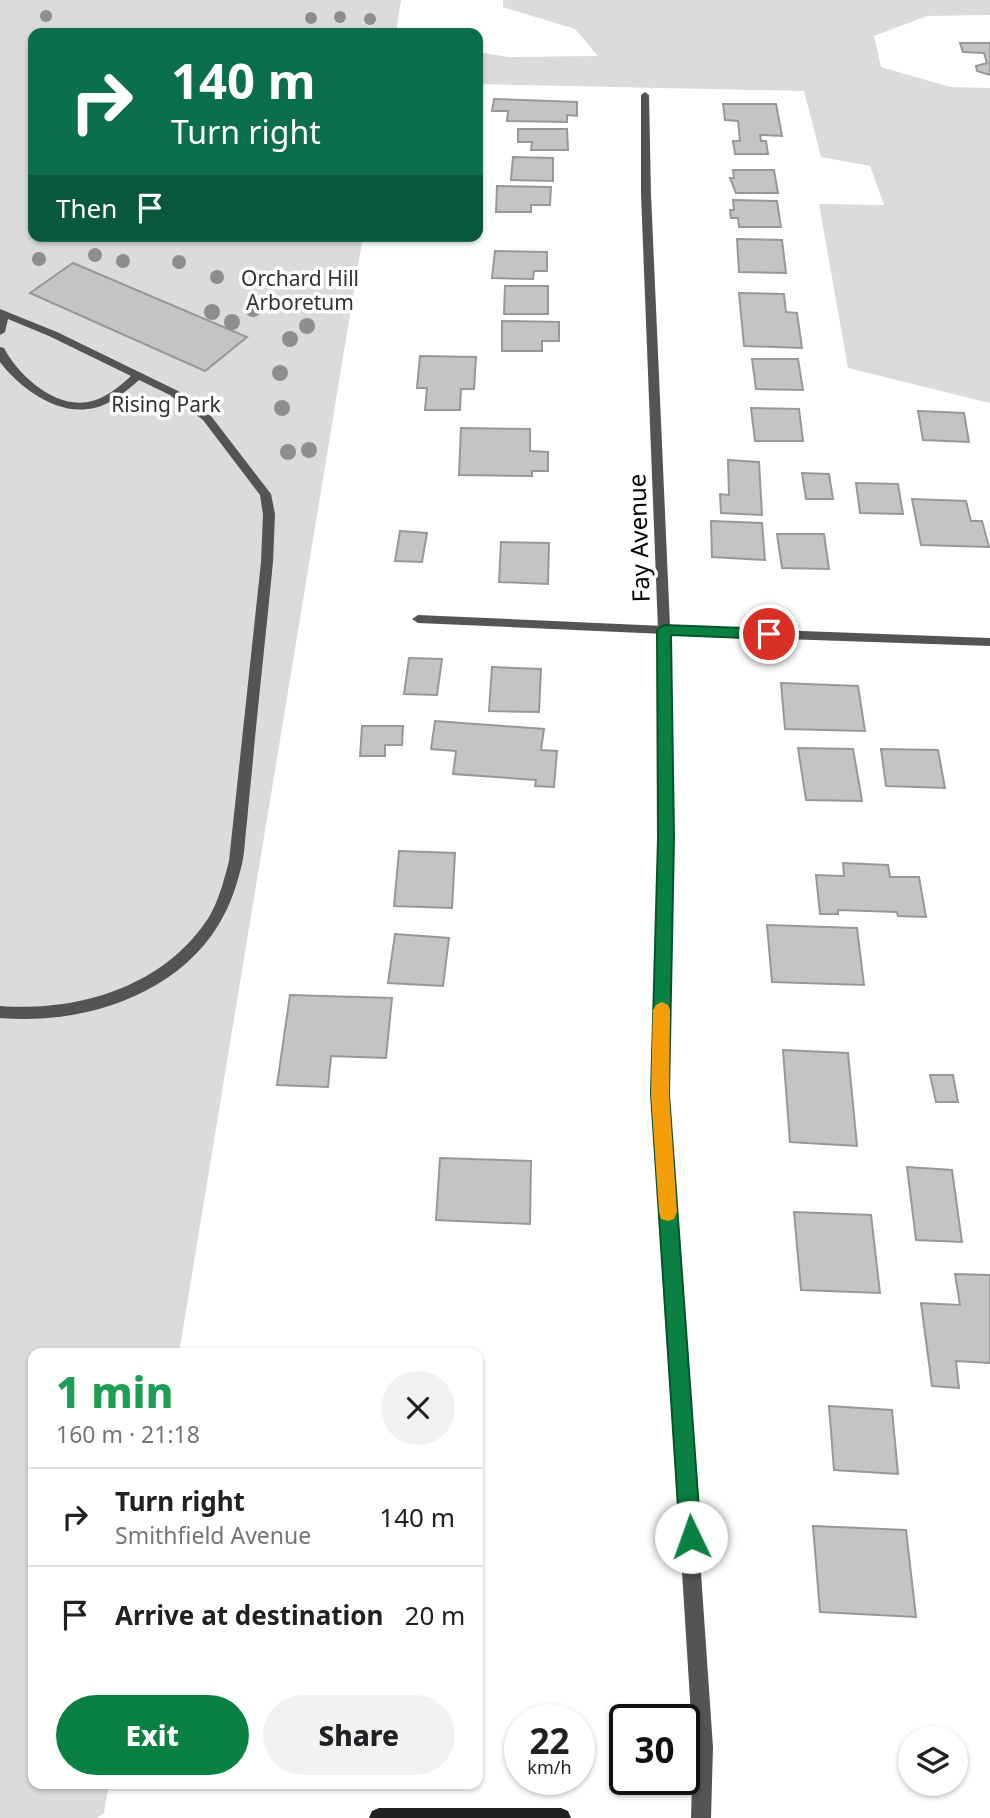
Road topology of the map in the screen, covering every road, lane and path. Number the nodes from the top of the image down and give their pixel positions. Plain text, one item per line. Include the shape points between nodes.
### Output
1 (645, 95) dead end
2 (2, 313) edge
3 (0, 332) edge
4 (0, 351) edge
5 (138, 375) junction
6 (418, 620) dead end
7 (664, 630) junction
8 (990, 642) edge
9 (0, 1012) edge
10 (379, 1818) edge
11 (561, 1818) edge
12 (701, 1818) edge

1 - 7 street, Fay Avenue
2 - 3 street
2 - 5 street
4 - 5 street via 11,372 67,404 85,406 107,400
5 - 9 street via 174,393 207,418 265,494 267,562 236,861 213,921 169,967 101,1004 57,1014
6 - 7 street
7 - 8 street
7 - 12 street, Fay Avenue via 666,838 660,1094 703,1733
10 - 11 main road

